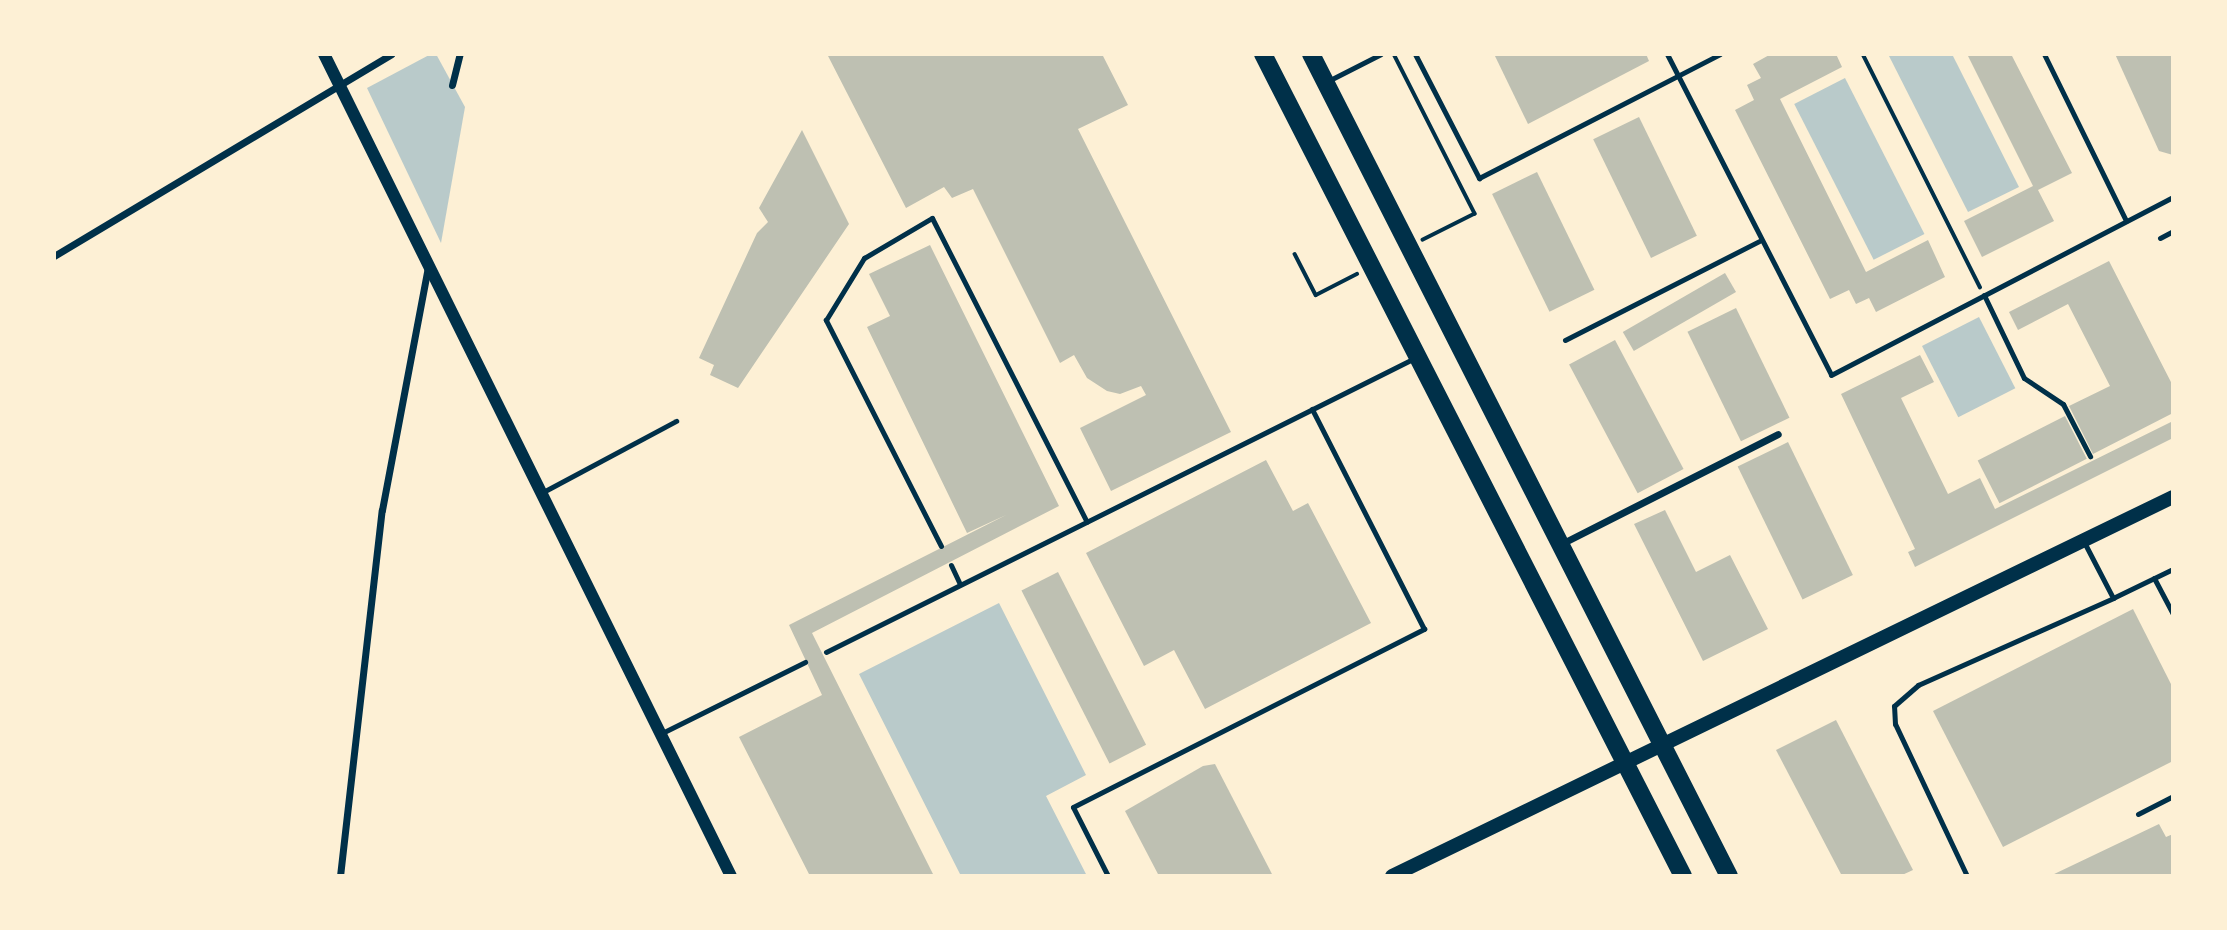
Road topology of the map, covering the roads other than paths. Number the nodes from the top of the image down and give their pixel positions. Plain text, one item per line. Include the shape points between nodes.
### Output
1 (324, 54) edge
2 (391, 54) edge
3 (460, 54) edge
4 (1263, 54) edge
5 (1311, 54) edge
6 (1381, 54) edge
7 (1415, 54) edge
8 (1668, 54) edge
9 (1720, 54) edge
10 (2044, 54) edge
11 (1678, 76) junction
12 (1326, 83) junction
13 (452, 85) dead end
14 (340, 86) junction
15 (2173, 197) edge
16 (2126, 221) junction
17 (2173, 231) edge
18 (2160, 238) dead end
19 (1761, 240) junction
20 (54, 256) edge
21 (428, 267) junction
22 (1984, 295) junction
23 (1565, 340) dead end
24 (1419, 356) junction
25 (1312, 409) junction
26 (676, 421) dead end
27 (1778, 434) dead end
28 (2090, 456) dead end
29 (541, 494) junction
30 (2173, 497) edge
31 (1087, 522) junction
32 (2083, 540) junction
33 (1560, 544) junction
34 (941, 546) dead end
35 (951, 565) dead end
36 (2173, 569) edge
37 (2154, 578) junction
38 (960, 584) junction
39 (2113, 598) junction
40 (2173, 614) edge
41 (826, 652) dead end
42 (804, 662) dead end
43 (660, 734) junction
44 (1661, 742) junction
45 (1624, 761) junction
46 (2173, 796) edge
47 (2138, 814) dead end
48 (340, 876) edge
49 (731, 876) edge
50 (1108, 876) edge
51 (1392, 876) edge
52 (1682, 876) edge
53 (1729, 876) edge
54 (1967, 876) edge

1 - 14 street
2 - 14 street
3 - 13 street
4 - 24 highway
5 - 12 highway
6 - 12 lane
7 - 11 lane via 1479,178
8 - 11 lane
9 - 11 lane
10 - 16 lane
11 - 19 lane
12 - 33 highway
14 - 20 street
14 - 21 street
15 - 16 lane
16 - 22 lane
17 - 18 lane
19 - 22 lane via 1831,375
19 - 23 lane
21 - 29 street
21 - 48 street via 382,510
22 - 28 lane via 2024,378 2063,404
24 - 25 lane
24 - 45 highway
25 - 31 lane
25 - 50 lane via 1424,629 1073,807
26 - 29 lane
27 - 33 street
29 - 43 street
30 - 32 main road
31 - 34 lane via 932,218 864,258 826,320
31 - 38 lane
32 - 39 lane
32 - 44 main road
33 - 44 highway
35 - 38 lane
36 - 37 lane
37 - 39 lane
37 - 40 lane
38 - 41 lane
39 - 54 lane via 1918,685 1894,706 1895,724
42 - 43 lane
43 - 49 street
44 - 45 main road
44 - 53 highway
45 - 51 main road
45 - 52 highway
46 - 47 lane

